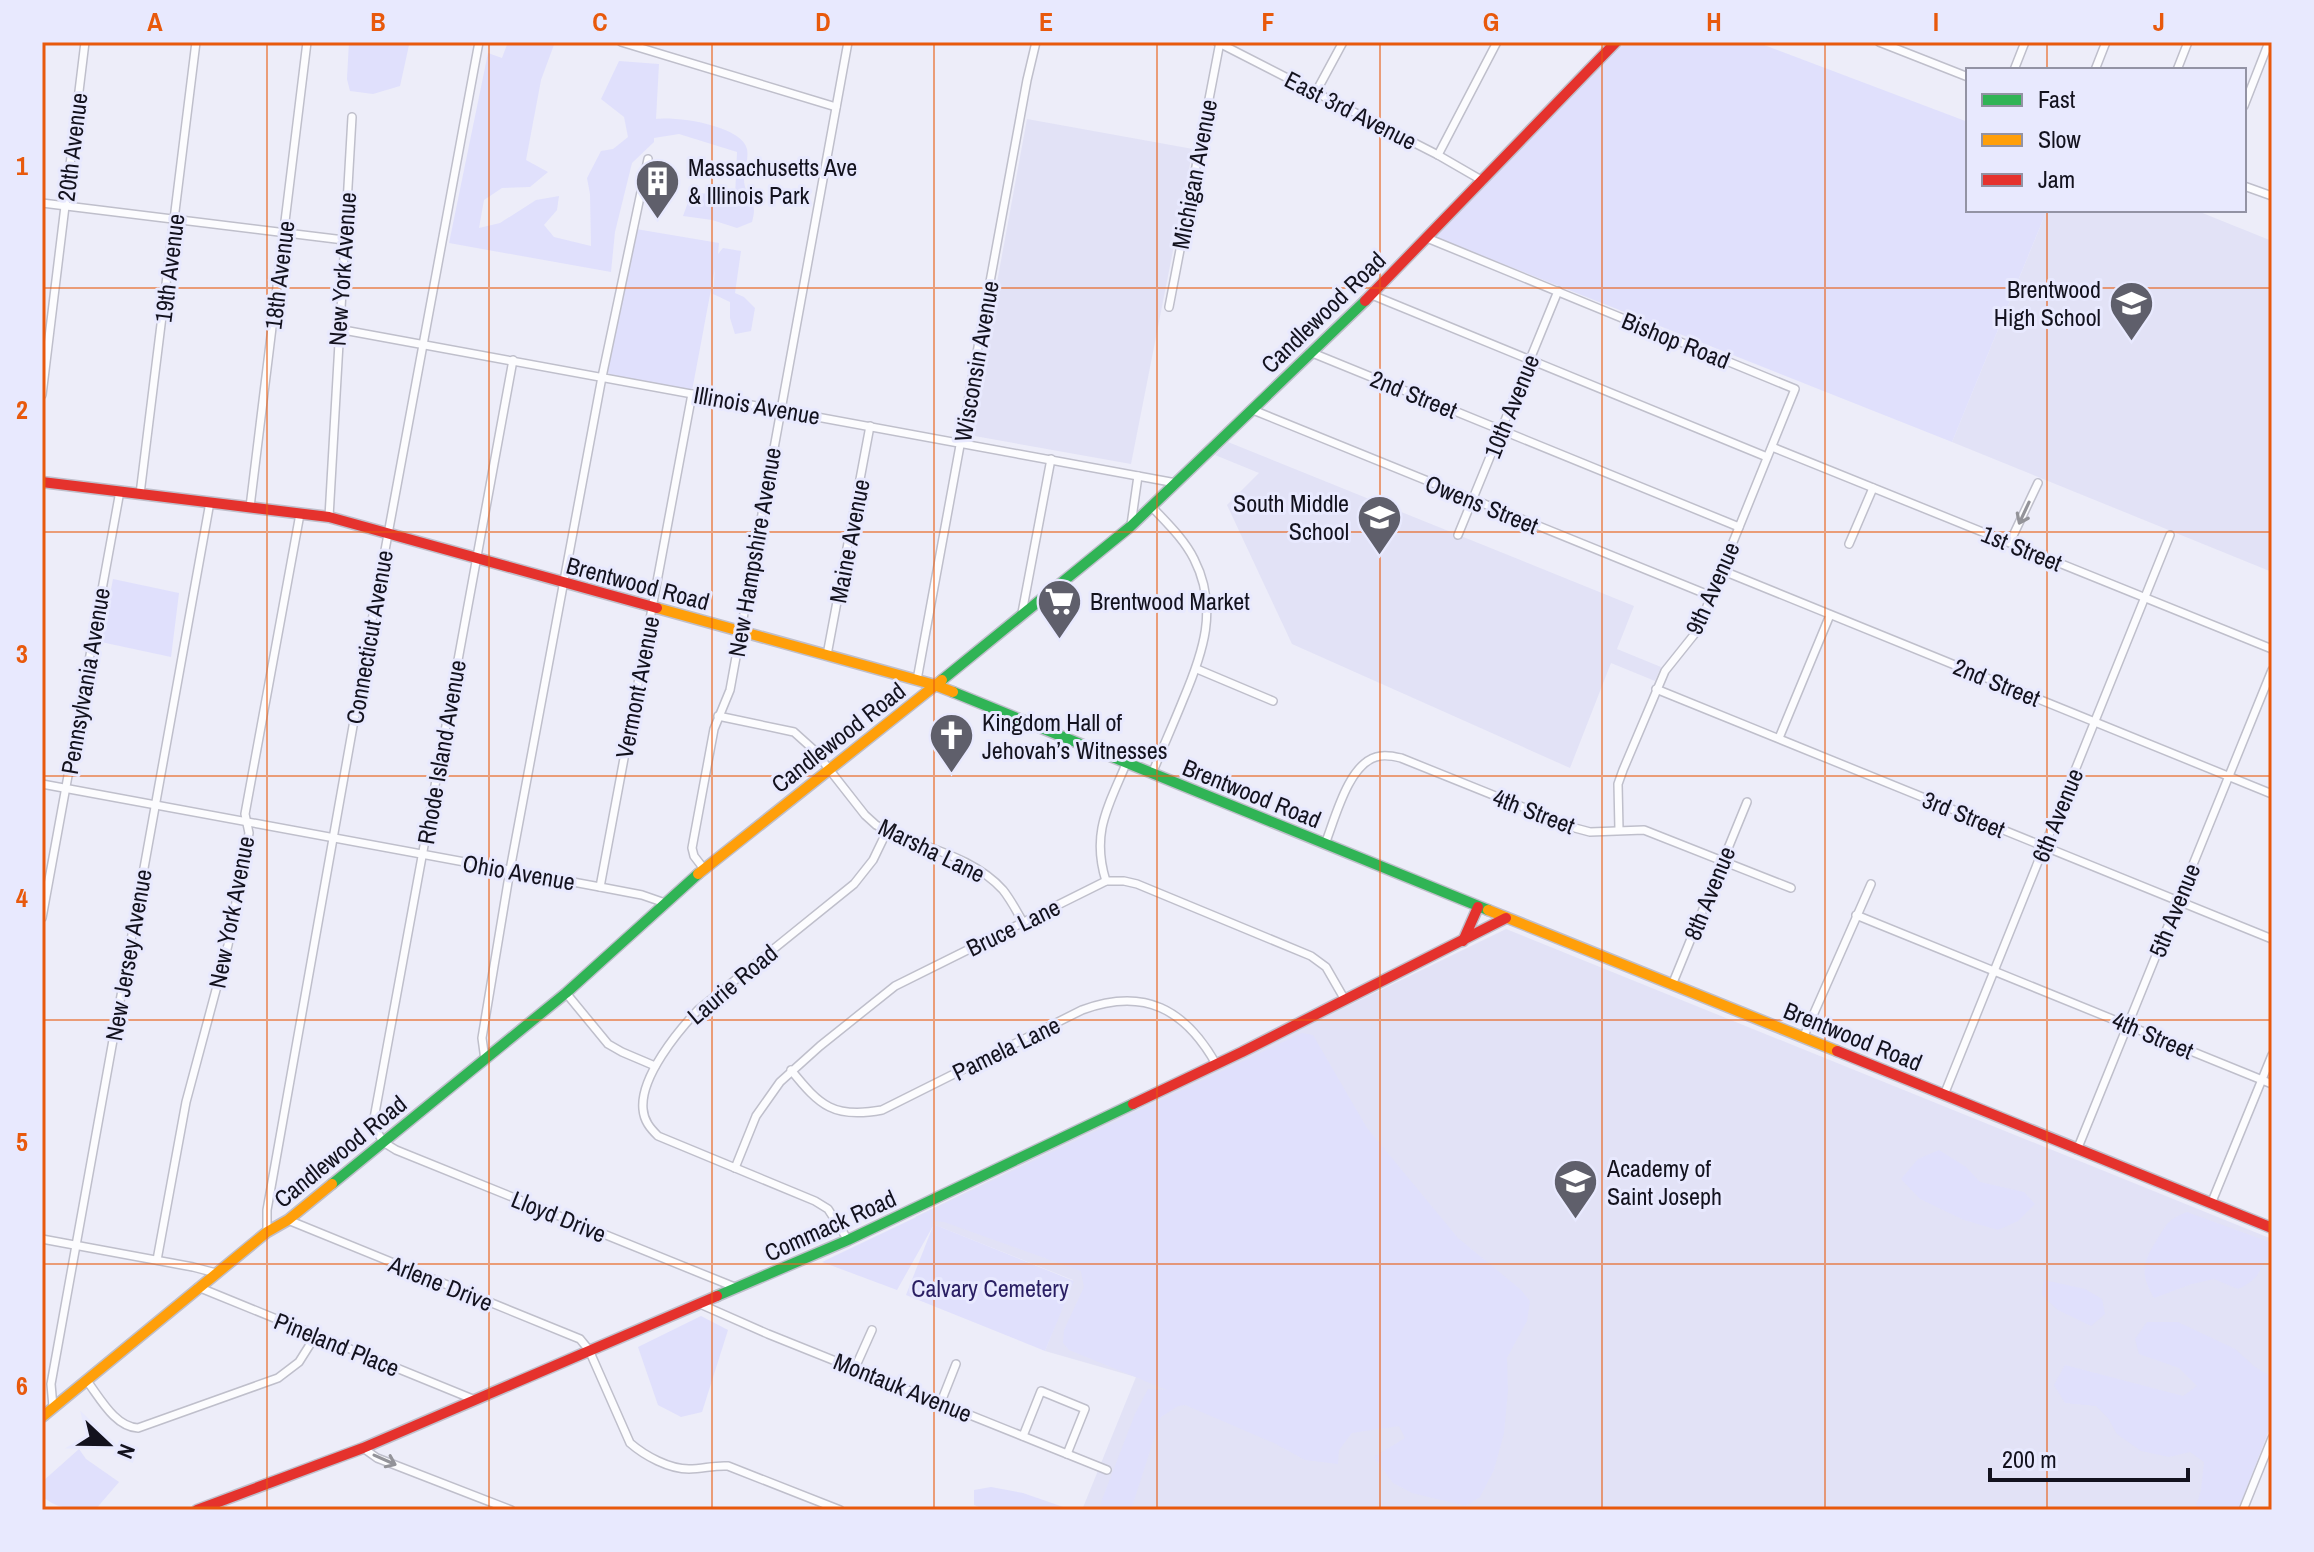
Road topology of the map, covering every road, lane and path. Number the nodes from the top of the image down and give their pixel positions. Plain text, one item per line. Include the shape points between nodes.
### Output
1 (85, 42) edge
2 (196, 42) edge
3 (307, 42) edge
4 (479, 42) edge
5 (621, 42) edge
6 (662, 42) edge
7 (848, 42) edge
8 (1036, 42) edge
9 (1343, 42) edge
10 (1497, 42) edge
11 (1616, 42) edge
12 (1879, 42) edge
13 (2025, 42) edge
14 (2106, 42) edge
15 (2188, 42) edge
16 (2269, 42) edge
17 (1219, 43) edge
18 (660, 54) junction
19 (2015, 68) edge
20 (2096, 68) edge
21 (2178, 68) edge
22 (1966, 76) edge
23 (1316, 92) junction
24 (2246, 101) edge
25 (836, 107) junction
26 (352, 117) dead end
27 (1438, 155) junction
28 (648, 159) dead end
29 (1483, 181) junction
30 (2246, 187) edge
31 (2272, 196) edge
32 (42, 203) edge
33 (64, 206) junction
34 (175, 219) junction
35 (284, 233) junction
36 (1427, 238) junction
37 (344, 240) junction
38 (1558, 291) junction
39 (1372, 295) junction
40 (1169, 307) dead end
41 (338, 329) junction
42 (424, 345) junction
43 (1310, 352) junction
44 (1530, 359) junction
45 (513, 360) junction
46 (602, 377) junction
47 (1795, 389) joint
48 (692, 394) junction
49 (42, 395) edge
50 (779, 409) junction
51 (1253, 410) junction
52 (870, 426) junction
53 (1501, 429) junction
54 (962, 442) junction
55 (1772, 447) junction
56 (1767, 457) junction
57 (1051, 459) junction
58 (1138, 476) junction
59 (42, 482) edge
60 (1176, 483) junction
61 (2038, 483) dead end
62 (1873, 488) junction
63 (120, 491) junction
64 (140, 494) junction
65 (1472, 500) junction
66 (210, 502) junction
67 (250, 507) junction
68 (1152, 507) junction
69 (300, 514) junction
70 (329, 517) junction
71 (1130, 527) junction
72 (1739, 527) junction
73 (388, 533) junction
74 (1458, 535) dead end
75 (2170, 535) dead end
76 (2010, 542) junction
77 (1849, 544) dead end
78 (476, 559) junction
79 (1721, 570) junction
80 (563, 583) junction
81 (1711, 596) junction
82 (2145, 598) junction
83 (652, 607) junction
84 (1022, 613) junction
85 (1830, 615) junction
86 (739, 632) junction
87 (2272, 649) edge
88 (827, 655) junction
89 (1197, 669) junction
90 (2272, 670) edge
91 (917, 680) junction
92 (935, 685) junction
93 (1656, 689) junction
94 (1273, 701) dead end
95 (718, 716) junction
96 (2094, 722) junction
97 (1779, 738) junction
98 (1126, 764) junction
99 (828, 769) junction
100 (1152, 774) junction
101 (2228, 776) junction
102 (42, 784) edge
103 (65, 788) junction
104 (2272, 794) edge
105 (1747, 802) dead end
106 (155, 805) junction
107 (247, 822) junction
108 (1619, 830) junction
109 (887, 831) junction
110 (334, 838) junction
111 (1325, 844) junction
112 (2044, 846) junction
113 (423, 854) junction
114 (1723, 861) junction
115 (704, 869) junction
116 (510, 870) junction
117 (1106, 881) junction
118 (1871, 884) dead end
119 (600, 887) junction
120 (1791, 888) dead end
121 (2178, 901) junction
122 (665, 903) junction
123 (1478, 907) junction
124 (1856, 915) junction
125 (42, 918) edge
126 (1506, 918) junction
127 (1023, 922) junction
128 (2272, 939) edge
129 (1463, 941) junction
130 (1994, 970) junction
131 (1672, 985) junction
132 (566, 993) junction
133 (1345, 1000) junction
134 (2128, 1025) junction
135 (1803, 1038) junction
136 (2272, 1055) edge
137 (485, 1060) junction
138 (1216, 1064) junction
139 (655, 1066) junction
140 (791, 1070) junction
141 (2262, 1080) junction
142 (2272, 1084) edge
143 (1944, 1095) junction
144 (383, 1142) junction
145 (2077, 1150) junction
146 (735, 1168) junction
147 (2211, 1204) junction
148 (288, 1220) junction
149 (2272, 1228) edge
150 (267, 1232) junction
151 (42, 1239) edge
152 (848, 1240) junction
153 (76, 1245) junction
154 (157, 1260) junction
155 (216, 1273) junction
156 (198, 1287) junction
157 (737, 1288) junction
158 (700, 1304) junction
159 (872, 1330) dead end
160 (316, 1335) junction
161 (589, 1350) junction
162 (956, 1364) dead end
163 (855, 1368) junction
164 (87, 1381) junction
165 (475, 1400) junction
166 (941, 1402) junction
167 (53, 1407) junction
168 (42, 1417) edge
169 (1023, 1436) junction
170 (2272, 1438) edge
171 (363, 1448) junction
172 (1067, 1454) junction
173 (1107, 1470) dead end
174 (490, 1506) edge
175 (2244, 1508) edge
176 (197, 1510) edge
177 (511, 1510) edge
178 (840, 1510) edge
179 (2255, 1510) edge

1 - 33 street, 20th Avenue
2 - 34 street, 19th Avenue
3 - 35 street, 18th Avenue
4 - 42 street, Connecticut Avenue
5 - 18 street
6 - 18 street
7 - 25 street, New Hampshire Avenue
8 - 54 street, Wisconsin Avenue
9 - 23 street
10 - 27 street
11 - 29 street, Candlewood Road
12 - 22 street
13 - 19 street
14 - 20 street
15 - 21 street
16 - 24 street
17 - 23 street, East 3rd Avenue
17 - 40 street, Michigan Avenue
18 - 25 street
23 - 27 street, East 3rd Avenue
25 - 50 street, New Hampshire Avenue
26 - 37 street, New York Avenue
27 - 29 street, East 3rd Avenue
28 - 46 street
29 - 36 street, Candlewood Road
30 - 31 street
32 - 33 street
33 - 34 street
33 - 49 street, 20th Avenue
34 - 35 street
34 - 64 street, 19th Avenue
35 - 37 street
35 - 67 street, 18th Avenue
36 - 38 street, Bishop Road
36 - 39 street, Candlewood Road
37 - 41 street, New York Avenue
38 - 44 street, 10th Avenue
38 - 47 street, Bishop Road
39 - 43 street, Candlewood Road
39 - 44 street
41 - 42 street, Illinois Avenue
41 - 70 street, New York Avenue
42 - 45 street, Illinois Avenue
42 - 73 street, Connecticut Avenue
43 - 51 street, Candlewood Road
43 - 53 street, 2nd Street
44 - 53 street, 10th Avenue
44 - 56 street
45 - 46 street, Illinois Avenue
45 - 78 street, Rhode Island Avenue
46 - 48 street, Illinois Avenue
46 - 80 street
47 - 55 street, 9th Avenue
48 - 50 street, Illinois Avenue
48 - 83 street, Vermont Avenue
50 - 52 street, Illinois Avenue
50 - 86 street, New Hampshire Avenue
51 - 60 street, Candlewood Road
51 - 65 street, Owens Street
52 - 54 street, Illinois Avenue
52 - 88 street, Maine Avenue
53 - 65 street, 10th Avenue
53 - 72 street, 2nd Street
54 - 57 street, Illinois Avenue
54 - 91 street, Wisconsin Avenue
55 - 56 street, 9th Avenue
55 - 62 street, 1st Street
56 - 72 street, 9th Avenue
57 - 58 street, Illinois Avenue
57 - 84 street
58 - 60 street, Illinois Avenue
58 - 71 street
59 - 63 street, Brentwood Road
60 - 68 street, Candlewood Road
61 -> 76 street
62 - 76 street, 1st Street
62 - 77 street
63 - 64 street, Brentwood Road
63 - 103 street, Pennsylvania Avenue
64 - 66 street, Brentwood Road
65 - 74 street, 10th Avenue
65 - 81 street, Owens Street
66 - 67 street, Brentwood Road
66 - 106 street, New Jersey Avenue
67 - 69 street, Brentwood Road
68 - 71 street, Candlewood Road
68 - 89 street via 1193,557 1203,583 1208,623
69 - 70 street, Brentwood Road
69 - 107 street, New York Avenue
70 - 73 street, Brentwood Road
71 - 84 street, Candlewood Road
72 - 79 street, 9th Avenue
73 - 78 street, Brentwood Road
73 - 110 street, Connecticut Avenue
75 - 82 street, 6th Avenue
76 - 82 street, 1st Street
78 - 80 street, Brentwood Road
78 - 113 street, Rhode Island Avenue
79 - 81 street, 9th Avenue
79 - 85 street, 2nd Street
80 - 83 street, Brentwood Road
80 - 116 street
81 - 93 street, 9th Avenue via 1697,631
82 - 87 street, 1st Street
82 - 96 street, 6th Avenue
83 - 86 street, Brentwood Road
83 - 119 street, Vermont Avenue
84 - 92 street, Candlewood Road
85 - 96 street, 2nd Street
85 - 97 street
86 - 88 street, Brentwood Road
86 - 95 street, New Hampshire Avenue via 730,690
88 - 91 street, Brentwood Road
89 - 94 street
89 - 100 street
90 - 101 street, 5th Avenue
91 - 92 street, Brentwood Road
92 - 98 street, Brentwood Road
92 - 99 street, Candlewood Road
93 - 97 street, 3rd Street
93 - 108 street, 9th Avenue via 1618,784
95 - 99 street, Marsha Lane via 794,732
95 - 115 street, New Hampshire Avenue via 692,848
96 - 101 street, 2nd Street
96 - 112 street, 6th Avenue
97 - 112 street, 3rd Street
98 - 100 street, Brentwood Road
98 - 117 street via 1099,835
99 - 109 street, Marsha Lane via 865,815
99 - 115 street, Candlewood Road
100 - 111 street, Brentwood Road
101 - 104 street, 2nd Street
101 - 121 street, 5th Avenue
102 - 103 street, Ohio Avenue
103 - 106 street, Ohio Avenue
103 - 125 street, Pennsylvania Avenue
105 - 114 street, 8th Avenue
106 - 107 street, Ohio Avenue
106 - 153 street, New Jersey Avenue
107 - 110 street, Ohio Avenue
107 - 154 street, New York Avenue via 228,945 186,1102
108 - 111 street, 4th Street via 1575,828 1389,755 1357,769
108 - 114 street, 4th Street via 1644,830
109 - 127 street, Marsha Lane via 977,868 1006,893
109 - 139 street, Laurie Road via 854,884 698,1010
110 - 113 street, Ohio Avenue
110 - 150 street, Connecticut Avenue
111 - 123 street, Brentwood Road
112 - 121 street, 3rd Street
112 - 130 street, 6th Avenue
113 - 116 street, Ohio Avenue
113 - 144 street, Rhode Island Avenue via 373,1124
114 - 120 street, 4th Street
114 - 131 street, 8th Avenue
115 - 122 street, Candlewood Road
116 - 119 street, Ohio Avenue
116 - 137 street via 482,1038
117 - 127 street, Bruce Lane
117 - 133 street via 1137,884 1311,956 1326,967
118 - 124 street
119 - 122 street, Ohio Avenue
121 - 128 street, 3rd Street
121 - 134 street, 5th Avenue
122 - 132 street, Candlewood Road
123 - 126 street, Brentwood Road
123 - 129 street
124 - 130 street, 4th Street
124 - 135 street
126 - 129 street, Commack Road
126 - 131 street, Brentwood Road
127 - 140 street, Bruce Lane via 895,986
129 - 133 street, Commack Road
130 - 134 street, 4th Street
130 - 143 street, 6th Avenue
131 - 135 street, Brentwood Road
132 - 137 street, Candlewood Road
132 - 139 street via 608,1044
133 - 138 street, Commack Road
134 - 141 street, 4th Street
134 - 145 street, 5th Avenue
135 - 143 street, Brentwood Road
136 - 141 street
137 - 144 street, Candlewood Road
138 - 140 street, Pamela Lane via 1191,1027 1175,1015 1158,1006 1121,1001 1082,1010 882,1110 847,1113 832,1108
138 - 152 street, Commack Road
139 - 146 street, Laurie Road via 642,1107 646,1123 658,1136
140 - 146 street, Bruce Lane via 756,1116
141 - 142 street, 4th Street
141 - 147 street
143 - 145 street, Brentwood Road
144 - 148 street, Candlewood Road
144 - 157 street, Lloyd Drive
145 - 147 street, Brentwood Road
146 - 152 street, Laurie Road via 828,1209
147 - 149 street, Brentwood Road
148 - 150 street, Candlewood Road
148 - 161 street, Arlene Drive via 580,1339
150 - 155 street, Candlewood Road
151 - 153 street
152 - 157 street, Commack Road
153 - 154 street
153 - 167 street, New Jersey Avenue via 51,1384
154 - 155 street
155 - 156 street, Candlewood Road
156 - 160 street, Pineland Place
156 - 164 street, Candlewood Road
157 - 158 street, Commack Road
158 - 161 street, Commack Road
158 - 163 street, Montauk Avenue
159 - 163 street
160 - 164 street via 299,1362 278,1378 138,1428 117,1420
160 - 165 street, Pineland Place
161 - 165 street, Commack Road
161 - 178 street via 630,1443 641,1452 688,1469 728,1466
162 - 166 street
163 - 166 street, Montauk Avenue
164 - 167 street, Candlewood Road
165 - 171 street, Commack Road
166 - 169 street, Montauk Avenue
167 - 168 street, Candlewood Road
169 - 172 street, Montauk Avenue
169 - 172 street via 1041,1391 1085,1409
170 - 175 street
171 -> 174 street
171 - 176 street, Commack Road
172 - 173 street, Montauk Avenue
174 - 177 street
175 - 179 street

